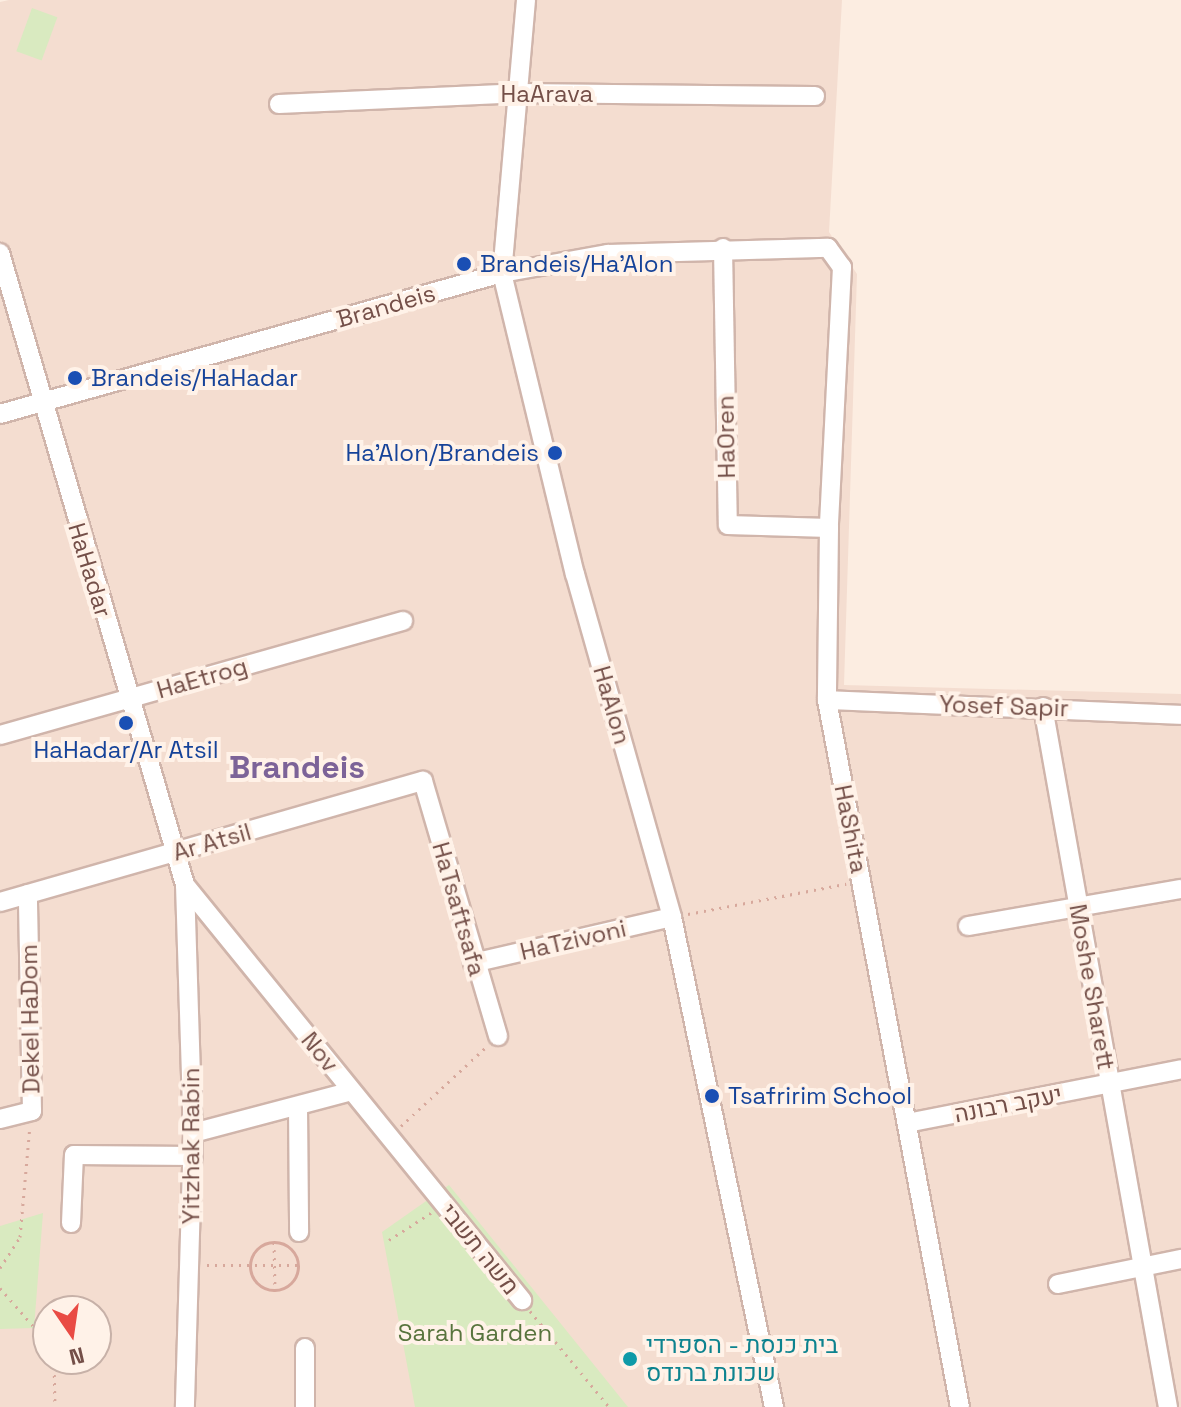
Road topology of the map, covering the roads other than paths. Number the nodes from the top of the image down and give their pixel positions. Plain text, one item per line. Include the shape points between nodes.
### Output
1 (526, 0) edge
2 (518, 93) junction
3 (815, 96) dead end
4 (279, 104) dead end
5 (723, 248) junction
6 (828, 248) joint
7 (0, 253) edge
8 (502, 273) junction
9 (40, 402) junction
10 (0, 414) edge
11 (829, 528) junction
12 (403, 621) dead end
13 (129, 699) junction
14 (827, 700) junction
15 (1043, 707) junction
16 (1181, 715) edge
17 (0, 735) edge
18 (423, 781) joint
19 (175, 853) junction
20 (185, 885) junction
21 (1181, 889) edge
22 (28, 894) junction
23 (0, 902) edge
24 (1078, 907) junction
25 (672, 917) junction
26 (968, 926) dead end
27 (473, 963) junction
28 (498, 1036) road end
29 (1181, 1069) edge
30 (1108, 1085) junction
31 (352, 1091) junction
32 (298, 1106) junction
33 (0, 1119) edge
34 (907, 1123) junction
35 (193, 1133) junction
36 (193, 1156) junction
37 (71, 1223) dead end
38 (299, 1232) dead end
39 (1181, 1259) edge
40 (1142, 1267) junction
41 (1058, 1284) dead end
42 (522, 1300) road end
43 (305, 1348) dead end
44 (185, 1407) edge
45 (305, 1407) edge
46 (774, 1407) edge
47 (960, 1407) edge
48 (1168, 1407) edge

1 - 2 street, HaAlon
2 - 3 street, HaArava
2 - 4 street, HaArava
2 - 8 street, HaAlon
5 - 6 street, Brandeis
5 - 8 street, Brandeis via 608,254
5 - 11 street, HaOren via 728,525
6 - 11 street, HaShita via 842,267
7 - 9 street, HaHadar
8 - 9 street, Brandeis
8 - 25 street, HaAlon via 575,574
9 - 10 street, Brandeis
9 - 13 street, HaHadar
11 - 14 street, HaShita
12 - 13 street, HaEtrog
13 - 17 street, HaEtrog
13 - 19 street, HaHadar
14 - 15 street, Yosef Sapir
14 - 34 street, HaShita
15 - 16 street, Yosef Sapir
15 - 24 street, Moshe Sharett
18 - 19 street, Ar Atsil
18 - 27 street, HaTsaftsafa
19 - 20 street, HaHadar
19 - 22 street, Ar Atsil
20 - 31 street, Nov
20 - 35 street, Yitzhak Rabin
21 - 24 street
22 - 23 street, Ar Atsil
22 - 33 street, Dekel HaDom via 32,1111
24 - 26 street
24 - 30 street, Moshe Sharett
25 - 27 street, HaTzivoni
25 - 46 street, HaAlon
27 - 28 street, HaTsaftsafa
29 - 30 street, יעקב רבונה
30 - 34 street, יעקב רבונה
30 - 40 street, Moshe Sharett
31 - 32 street, Nov
31 - 42 street, משה תשבי
32 - 35 street, Nov
32 - 38 street
34 - 47 street, HaShita
35 - 36 street, Yitzhak Rabin
36 - 37 street via 74,1155
36 - 44 street, Yitzhak Rabin
39 - 40 street
40 - 41 street
40 - 48 street, Moshe Sharett
43 - 45 street

